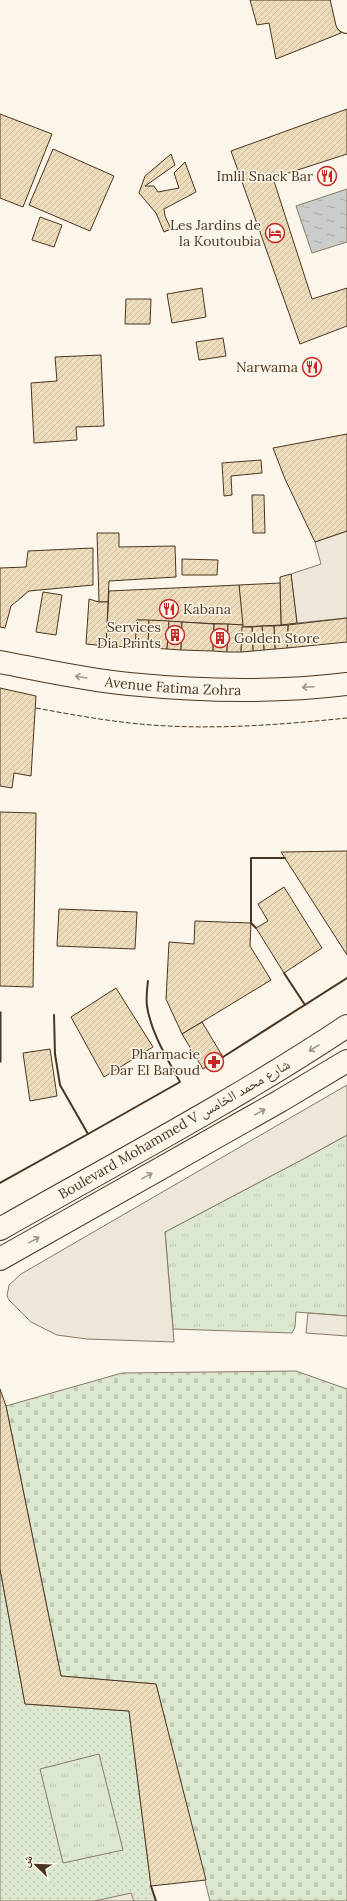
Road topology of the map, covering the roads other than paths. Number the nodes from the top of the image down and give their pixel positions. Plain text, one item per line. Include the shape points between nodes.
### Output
1 (342, 0) edge
2 (347, 22) edge
3 (0, 662) edge
4 (347, 684) edge
5 (347, 1026) edge
6 (347, 1061) edge
7 (0, 1229) edge
8 (0, 1259) edge

1 - 2 main road
4 -> 3 main road, Avenue Fatima Zohra via 239,691 128,684
5 -> 7 main road, Boulevard Mohammed V شارع محمد الخامس via 210,1110
8 -> 6 main road, Boulevard Mohammed V شارع محمد الخامس

